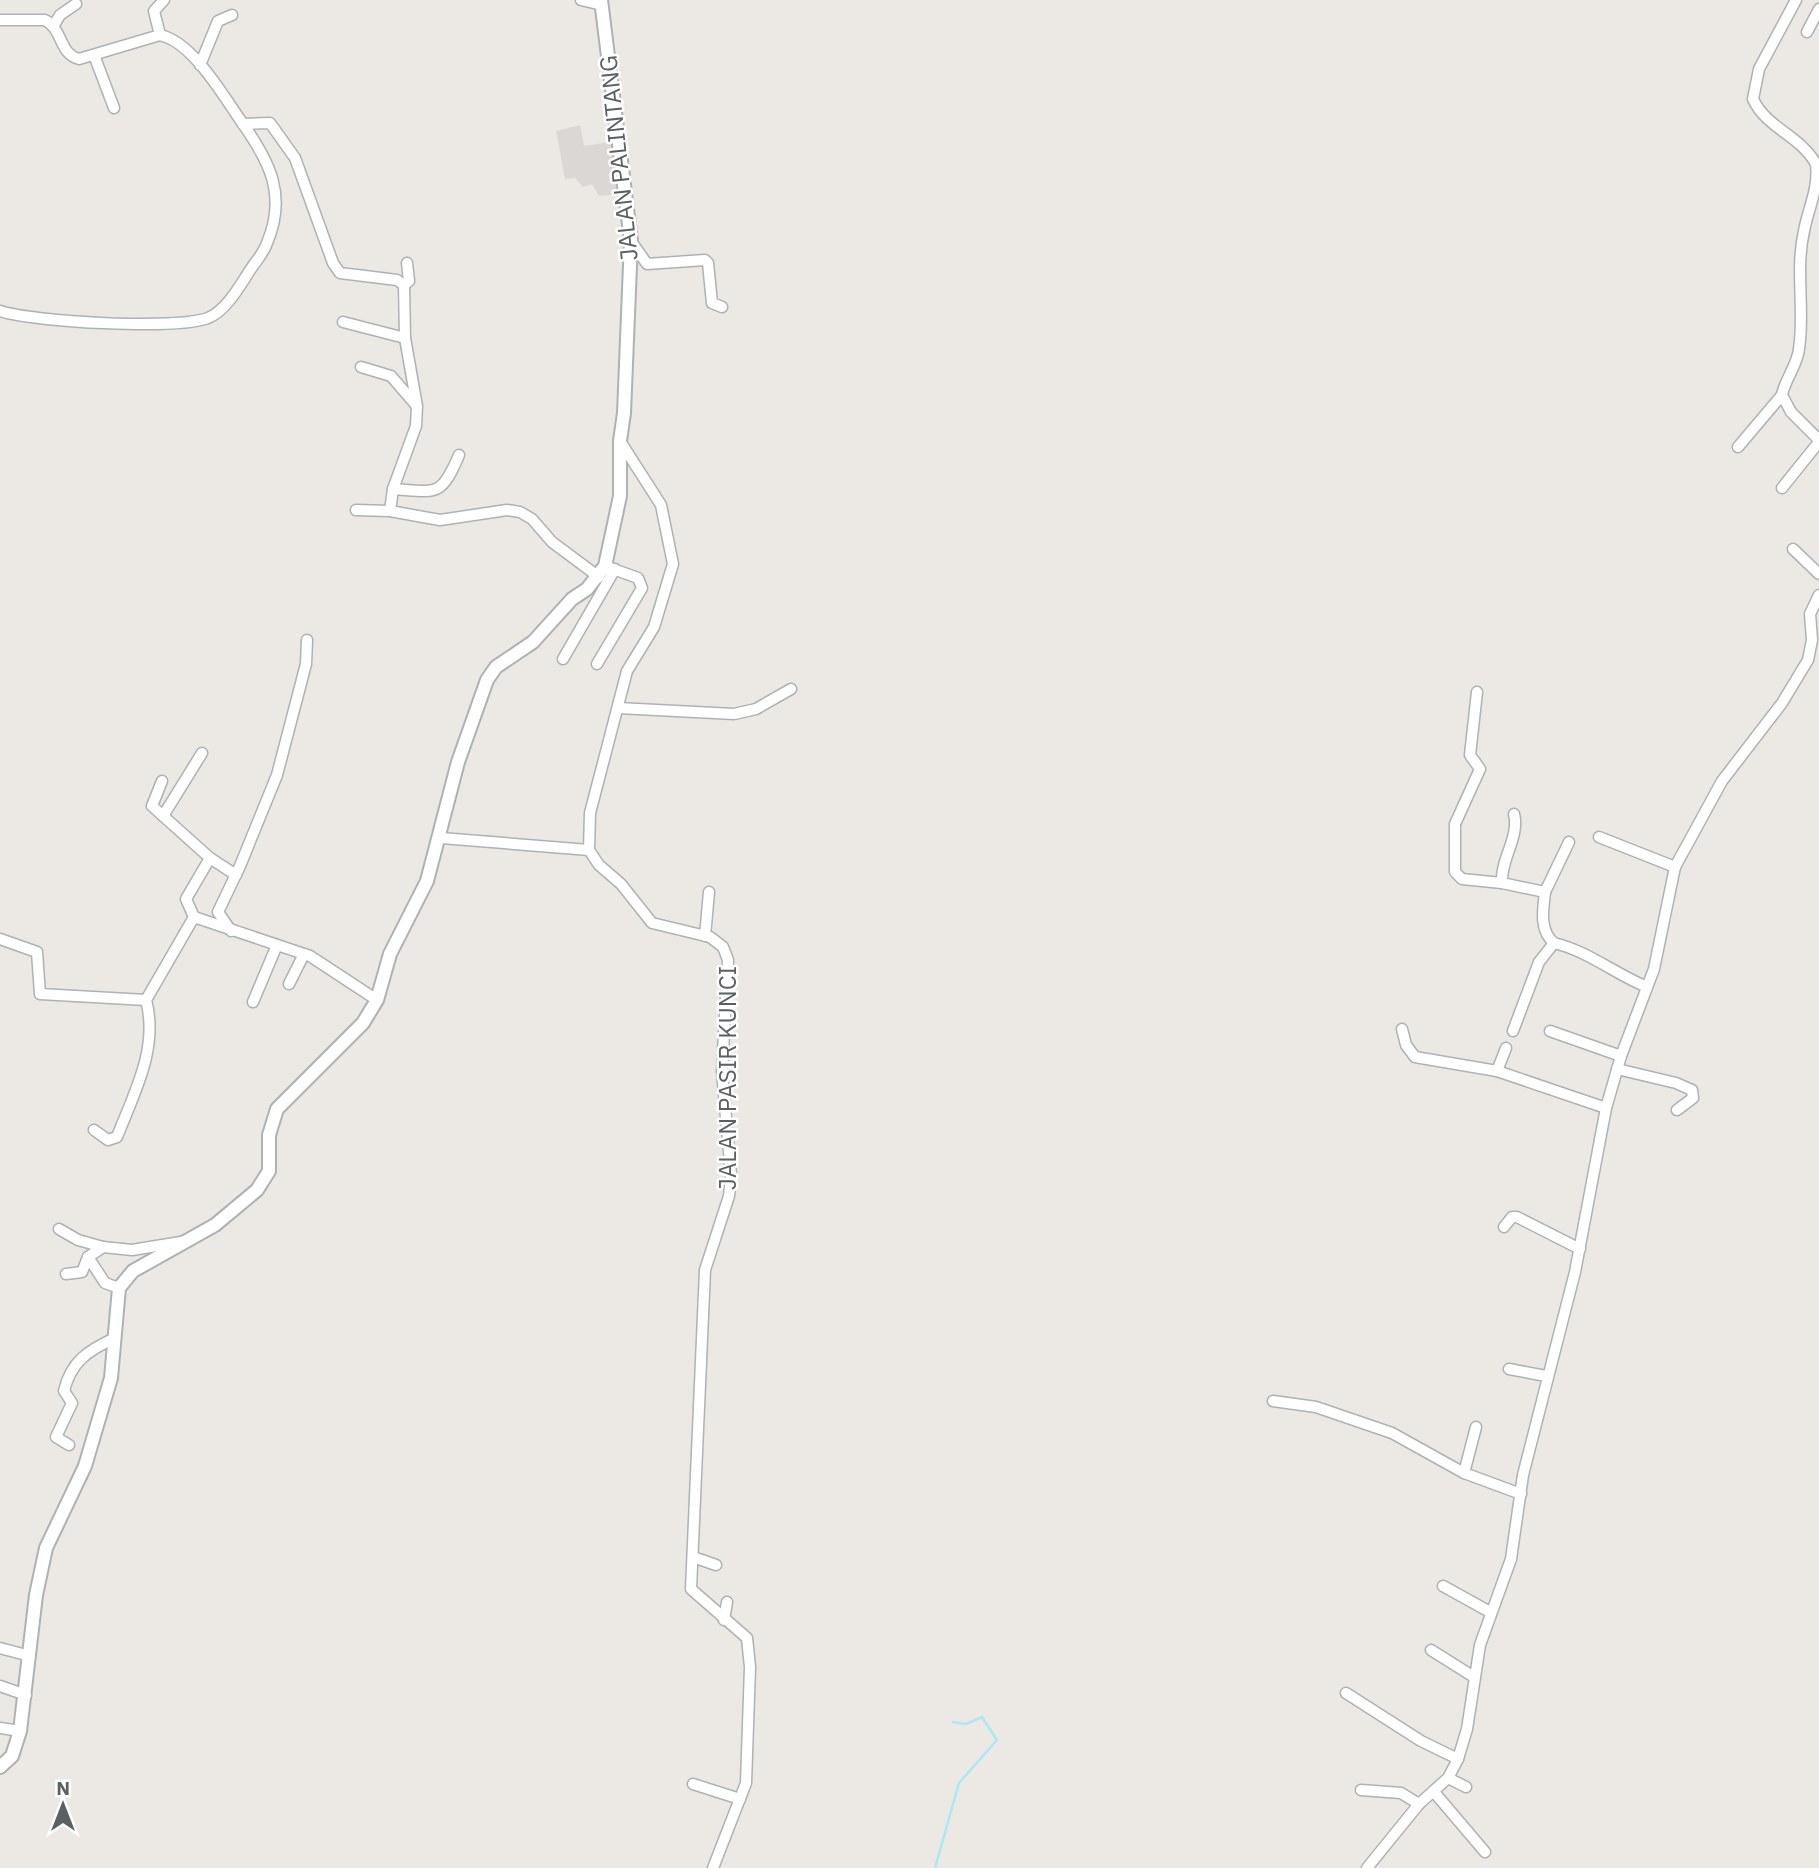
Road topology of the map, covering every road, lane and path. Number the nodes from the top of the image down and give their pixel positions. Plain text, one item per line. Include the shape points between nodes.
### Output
1 (164, 0) edge
2 (581, 0) edge
3 (1796, 0) edge
4 (601, 3) edge
5 (76, 4) dead end
6 (1819, 9) edge
7 (232, 15) dead end
8 (0, 20) edge
9 (54, 25) junction
10 (1807, 32) dead end
11 (160, 35) junction
12 (94, 55) junction
13 (200, 65) junction
14 (114, 108) dead end
15 (243, 124) junction
16 (631, 242) junction
17 (407, 263) dead end
18 (404, 285) junction
19 (722, 307) dead end
20 (0, 311) edge
21 (343, 322) dead end
22 (405, 338) junction
23 (362, 367) dead end
24 (1782, 395) junction
25 (417, 406) junction
26 (620, 441) junction
27 (1819, 441) edge
28 (1738, 447) dead end
29 (459, 455) dead end
30 (1782, 488) dead end
31 (393, 489) junction
32 (356, 510) dead end
33 (390, 511) junction
34 (1793, 549) dead end
35 (606, 570) junction
36 (1819, 574) edge
37 (1819, 595) edge
38 (307, 640) dead end
39 (563, 659) dead end
40 (597, 664) dead end
41 (791, 689) dead end
42 (1477, 692) dead end
43 (618, 708) junction
44 (202, 753) dead end
45 (162, 781) dead end
46 (1514, 814) dead end
47 (163, 816) junction
48 (1599, 837) dead end
49 (441, 838) junction
50 (1569, 842) dead end
51 (589, 850) junction
52 (210, 858) junction
53 (1675, 867) junction
54 (236, 875) junction
55 (1502, 883) junction
56 (709, 892) dead end
57 (1545, 892) junction
58 (194, 917) junction
59 (232, 932) junction
60 (705, 936) junction
61 (0, 939) edge
62 (1554, 943) junction
63 (277, 945) junction
64 (304, 954) junction
65 (289, 984) dead end
66 (1647, 986) junction
67 (146, 1000) junction
68 (377, 1000) junction
69 (253, 1002) dead end
70 (1402, 1029) dead end
71 (1513, 1031) dead end
72 (1550, 1031) dead end
73 (1506, 1048) dead end
74 (1621, 1056) junction
75 (1617, 1069) junction
76 (1497, 1071) junction
77 (1606, 1108) junction
78 (1677, 1110) dead end
79 (94, 1130) dead end
80 (1504, 1227) dead end
81 (60, 1229) dead end
82 (190, 1241) junction
83 (103, 1247) junction
84 (1580, 1249) junction
85 (88, 1257) junction
86 (66, 1274) dead end
87 (119, 1289) junction
88 (115, 1338) junction
89 (1509, 1369) dead end
90 (1546, 1376) junction
91 (1273, 1401) dead end
92 (1476, 1427) dead end
93 (69, 1446) dead end
94 (1464, 1473) junction
95 (1521, 1493) junction
96 (693, 1557) junction
97 (716, 1565) dead end
98 (1443, 1587) dead end
99 (727, 1602) dead end
100 (1490, 1612) junction
101 (724, 1620) junction
102 (0, 1648) edge
103 (1431, 1650) dead end
104 (30, 1656) junction
105 (1474, 1677) junction
106 (0, 1686) edge
107 (1346, 1693) dead end
108 (26, 1695) junction
109 (0, 1728) edge
110 (20, 1731) junction
111 (1458, 1759) junction
112 (0, 1767) edge
113 (1448, 1778) junction
114 (694, 1784) dead end
115 (1466, 1787) dead end
116 (1361, 1790) dead end
117 (1434, 1792) junction
118 (740, 1799) junction
119 (1419, 1804) junction
120 (1485, 1852) dead end
121 (713, 1868) edge
122 (1367, 1868) edge

1 - 11 street via 154,11
2 - 4 street
3 - 24 street via 1759,69 1754,99 1767,121 1799,145 1818,172 1818,195 1804,230 1799,351
4 - 16 street, JALAN PALINTANG
5 - 9 street
6 - 10 street
7 - 13 street via 218,22
8 - 9 street via 45,20
9 - 12 street via 68,54 79,59
11 - 12 street
11 - 13 street via 175,38
12 - 14 street
13 - 15 street
15 - 18 street via 270,123 295,158 340,273
15 - 20 street via 273,173 276,205 262,254 211,317 181,323 87,322
16 - 19 street via 647,264 705,260 712,303
16 - 26 street, JALAN PALINTANG
17 - 18 street via 409,281
18 - 22 street
21 - 22 street
22 - 25 street
23 - 25 street via 391,376
24 - 27 street via 1791,412
24 - 28 street
25 - 31 street via 416,426
26 - 35 street, JALAN PALINTANG via 620,496
26 - 43 street via 661,505 673,564 654,626 627,671
27 - 30 street
29 - 31 street via 439,490
31 - 33 street
32 - 33 street
33 - 35 street via 440,520 520,512 552,542
34 - 36 street
35 - 39 street
35 - 40 street via 638,578 642,588
35 - 49 street via 487,680 458,762
37 - 53 street via 1810,614 1808,660 1782,703 1738,757
38 - 54 street via 306,664 277,775
41 - 43 street via 756,709 734,714
42 - 55 street via 1470,755 1480,769 1455,824 1455,872 1462,880
43 - 51 street via 590,813
44 - 47 street
45 - 47 street via 152,807
46 - 55 street
47 - 52 street
48 - 53 street
49 - 51 street
49 - 68 street via 425,888 390,954
50 - 57 street
51 - 60 street, JALAN PASIR KUNCI via 652,923
52 - 54 street
52 - 58 street via 186,900
53 - 66 street
54 - 59 street via 218,912
55 - 57 street
56 - 60 street
57 - 62 street via 1543,922
58 - 59 street
58 - 67 street
59 - 63 street
60 - 96 street, JALAN PASIR KUNCI via 723,947 728,960 722,1071 731,1175 729,1196 705,1270
61 - 67 street via 37,952 40,994
62 - 66 street via 1584,953
62 - 71 street via 1536,968
63 - 64 street
63 - 69 street
64 - 65 street
64 - 68 street
66 - 74 street
67 - 79 street via 152,1029 141,1081 117,1137 108,1140
68 - 82 street via 362,1023 277,1109 269,1135 270,1171 257,1190
70 - 76 street via 1415,1057
72 - 74 street
73 - 76 street
74 - 75 street
75 - 77 street
75 - 78 street via 1692,1090 1693,1098
76 - 77 street
77 - 84 street
80 - 84 street via 1517,1217
81 - 83 street
82 - 83 street via 132,1250
82 - 87 street via 133,1271
83 - 85 street
84 - 90 street
85 - 86 street via 82,1272
85 - 87 street via 105,1283
87 - 88 street
88 - 93 street via 88,1351 66,1382 64,1391 72,1403 56,1437
88 - 104 street via 111,1378 89,1455 51,1533 44,1558
89 - 90 street
90 - 95 street
91 - 94 street via 1316,1407 1392,1433
92 - 94 street
94 - 95 street
95 - 100 street via 1511,1559
96 - 97 street
96 - 101 street, JALAN PASIR KUNCI via 691,1589
98 - 100 street
99 - 101 street
100 - 105 street
101 - 118 street, JALAN PASIR KUNCI via 747,1638 750,1648 748,1761
102 - 104 street
103 - 105 street
104 - 108 street
105 - 111 street
106 - 108 street
107 - 111 street
108 - 110 street
109 - 110 street
110 - 112 street via 12,1756
111 - 113 street
113 - 115 street
113 - 117 street
114 - 118 street
116 - 119 street via 1401,1793
117 - 119 street
117 - 120 street
118 - 121 street, JALAN PASIR KUNCI
119 - 122 street

